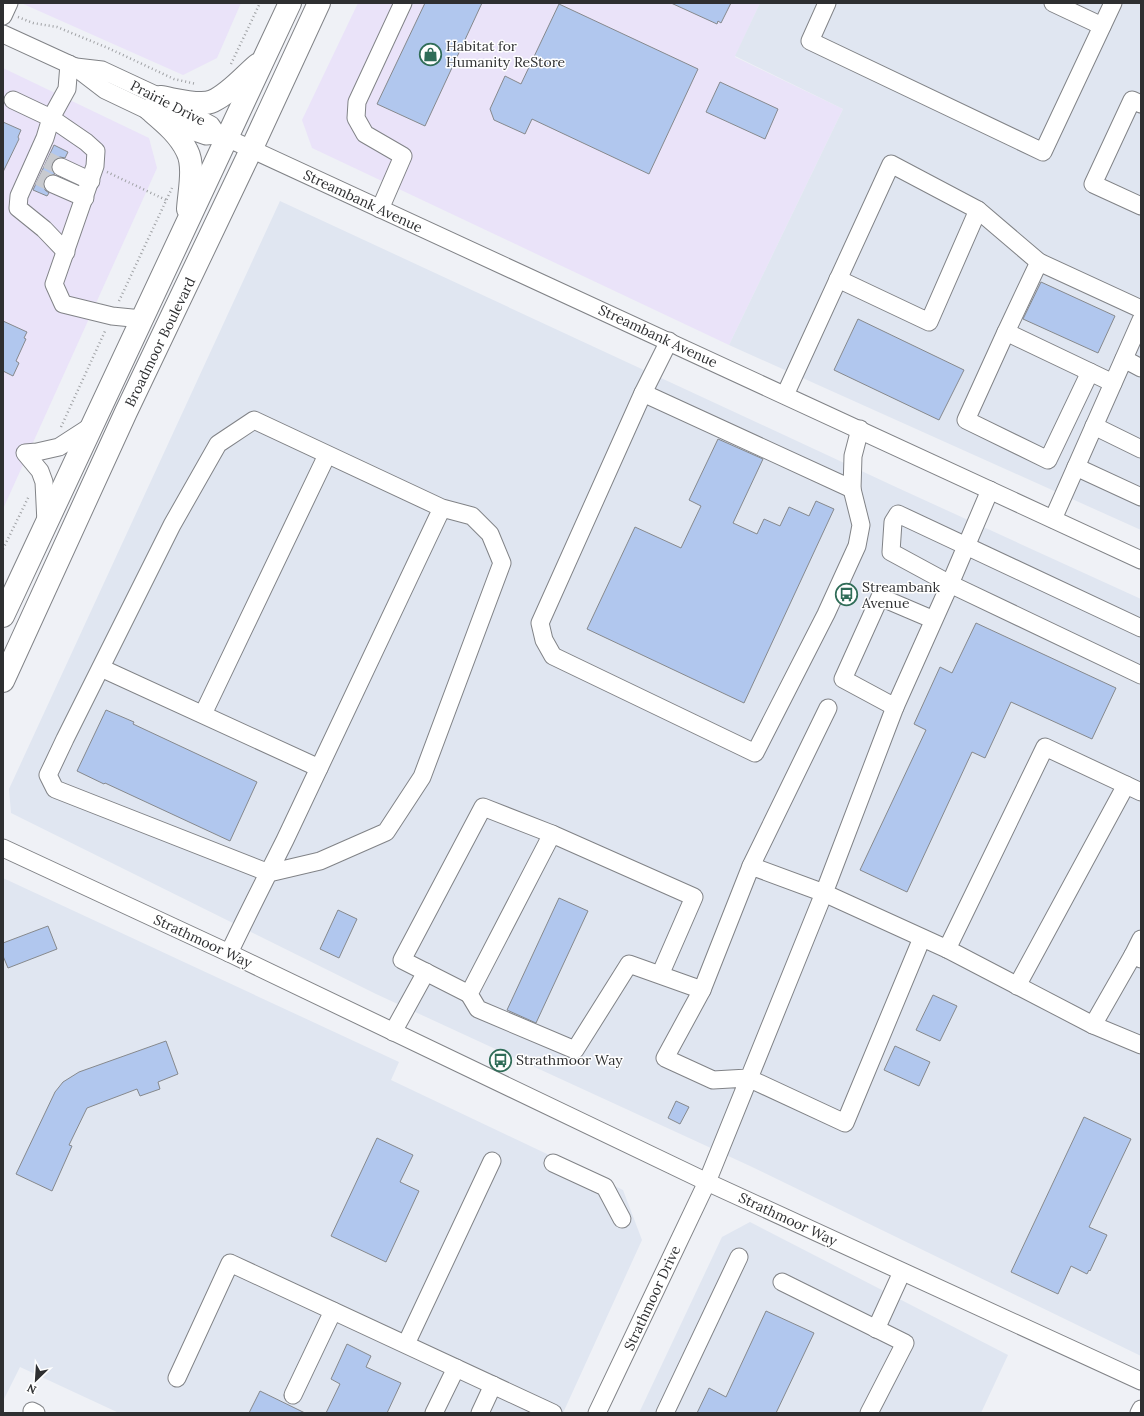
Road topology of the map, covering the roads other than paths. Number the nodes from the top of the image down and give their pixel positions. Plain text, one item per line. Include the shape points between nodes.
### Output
1 (290, 3) edge
2 (319, 3) edge
3 (403, 3) edge
4 (828, 3) edge
5 (1053, 3) edge
6 (1113, 3) edge
7 (1102, 26) junction
8 (3, 34) edge
9 (263, 58) junction
10 (72, 65) junction
11 (13, 100) dead end
12 (155, 103) junction
13 (1141, 104) edge
14 (51, 118) junction
15 (222, 137) junction
16 (251, 150) junction
17 (48, 161) junction
18 (93, 173) junction
19 (40, 178) junction
20 (85, 198) junction
21 (1141, 206) edge
22 (380, 209) junction
23 (978, 210) junction
24 (187, 224) junction
25 (66, 252) junction
26 (1039, 262) junction
27 (838, 279) junction
28 (1141, 309) edge
29 (142, 319) junction
30 (1141, 320) edge
31 (1006, 332) junction
32 (668, 341) junction
33 (1124, 359) junction
34 (1141, 368) edge
35 (1090, 372) junction
36 (1113, 383) junction
37 (642, 393) junction
38 (785, 395) junction
39 (93, 425) junction
40 (1094, 426) junction
41 (860, 430) junction
42 (1141, 449) edge
43 (327, 455) junction
44 (1076, 467) junction
45 (852, 489) junction
46 (990, 490) junction
47 (1141, 497) edge
48 (442, 508) junction
49 (1053, 519) junction
50 (46, 526) junction
51 (966, 545) junction
52 (1141, 560) edge
53 (950, 584) junction
54 (4, 613) edge
55 (934, 620) junction
56 (1141, 628) edge
57 (101, 668) junction
58 (1141, 675) edge
59 (3, 681) edge
60 (895, 706) junction
61 (828, 708) dead end
62 (202, 714) junction
63 (319, 768) junction
64 (1134, 789) edge
65 (552, 834) junction
66 (3, 848) edge
67 (751, 866) junction
68 (269, 873) junction
69 (824, 893) junction
70 (922, 938) junction
71 (1141, 939) edge
72 (947, 949) junction
73 (229, 953) junction
74 (1137, 957) edge
75 (426, 972) junction
76 (660, 975) junction
77 (1017, 986) junction
78 (702, 990) junction
79 (469, 994) junction
80 (1093, 1025) junction
81 (393, 1032) junction
82 (1141, 1045) edge
83 (748, 1078) junction
84 (492, 1161) dead end
85 (553, 1163) dead end
86 (707, 1182) junction
87 (622, 1219) dead end
88 (739, 1257) dead end
89 (902, 1272) junction
90 (782, 1282) dead end
91 (333, 1311) junction
92 (876, 1329) junction
93 (406, 1344) junction
94 (456, 1368) junction
95 (177, 1378) dead end
96 (1141, 1381) edge
97 (493, 1385) junction
98 (294, 1395) dead end
99 (532, 1409) edge
100 (1141, 1409) edge
101 (434, 1413) edge
102 (480, 1413) edge
103 (553, 1413) edge
104 (597, 1413) edge
105 (665, 1413) edge
106 (869, 1413) edge
107 (1139, 1413) edge

1 - 9 main road, Broadmoor Boulevard
2 - 16 main road, Broadmoor Boulevard
3 - 22 street via 357,102 356,118 365,134 402,156
4 - 7 street via 810,41 1043,152
5 - 7 street
6 - 7 street
8 - 10 street, Prairie Drive
9 - 12 main road via 228,91 212,101
9 - 15 main road, Broadmoor Boulevard
10 - 12 street, Prairie Drive via 105,90
10 - 14 street via 67,89
11 - 14 street
12 - 15 street, Prairie Drive via 189,130 206,136
12 - 24 main road via 188,152 191,170
13 - 21 street via 1132,100 1093,184
14 - 17 street via 45,138
14 - 18 street via 96,151
15 - 16 street, Streambank Avenue
15 - 24 main road, Broadmoor Boulevard
16 - 22 street, Streambank Avenue
16 - 59 main road, Broadmoor Boulevard via 126,412
17 - 18 street
17 - 19 street
18 - 20 street
19 - 20 street
19 - 25 street via 20,196 18,208 44,229
20 - 25 street
22 - 32 street, Streambank Avenue
23 - 26 street
23 - 27 street via 929,322
23 - 27 street via 891,164
24 - 29 main road, Broadmoor Boulevard
25 - 29 street via 54,284 63,304 112,316
26 - 28 street
26 - 31 street
27 - 38 street
29 - 39 main road, Broadmoor Boulevard
30 - 33 street
31 - 35 street
31 - 35 street via 966,420 1048,460
32 - 37 street
32 - 38 street, Streambank Avenue
33 - 34 street
33 - 36 street
35 - 36 street
36 - 40 street
37 - 45 street
37 - 45 street via 540,623 544,640 553,656 756,753 857,546 861,525
38 - 41 street, Streambank Avenue
39 - 50 main road, Broadmoor Boulevard
39 - 50 street via 59,447 25,453 40,471 44,482
40 - 42 street
40 - 44 street
41 - 45 street via 853,456
41 - 46 street, Streambank Avenue
43 - 48 street
43 - 57 street via 254,420 218,444 172,525
43 - 62 street
44 - 47 street
44 - 49 street
46 - 49 street, Streambank Avenue
46 - 51 street, Strathmoor Drive
48 - 63 street
48 - 68 street via 472,516 490,534 502,563 422,777 386,832 320,861
49 - 52 street, Streambank Avenue
50 - 54 main road, Broadmoor Boulevard
51 - 53 street, Strathmoor Drive
51 - 53 street via 898,514 893,522 891,552
51 - 56 street
53 - 55 street, Strathmoor Drive
53 - 58 street
55 - 60 street, Strathmoor Drive
55 - 60 street via 880,597 843,679
57 - 62 street
57 - 68 street via 48,775 55,789
60 - 69 street, Strathmoor Drive
61 - 67 street
62 - 63 street
63 - 68 street
64 - 72 street via 1045,747
64 - 77 street
65 - 75 street via 483,807 402,960
65 - 76 street via 694,897
65 - 79 street
66 - 73 street, Strathmoor Way
67 - 69 street
67 - 78 street
68 - 73 street
69 - 70 street
69 - 83 street, Strathmoor Drive
70 - 72 street
70 - 83 street via 845,1123
71 - 74 street
72 - 77 street
73 - 81 street, Strathmoor Way
74 - 80 street
75 - 79 street
75 - 81 street
76 - 78 street
76 - 79 street via 629,964 575,1050 478,1009
77 - 80 street
78 - 83 street via 665,1058 713,1080
80 - 82 street
81 - 86 street, Strathmoor Way
83 - 86 street, Strathmoor Drive
84 - 93 street
85 - 87 street via 605,1187
86 - 89 street, Strathmoor Way
86 - 104 street, Strathmoor Drive
88 - 105 street
89 - 92 street
89 - 96 street, Strathmoor Way
90 - 92 street
91 - 93 street
91 - 95 street via 230,1263
91 - 98 street
92 - 106 street via 905,1343
93 - 94 street
94 - 97 street
94 - 101 street
97 - 99 street
97 - 102 street
99 - 103 street
100 - 107 street

